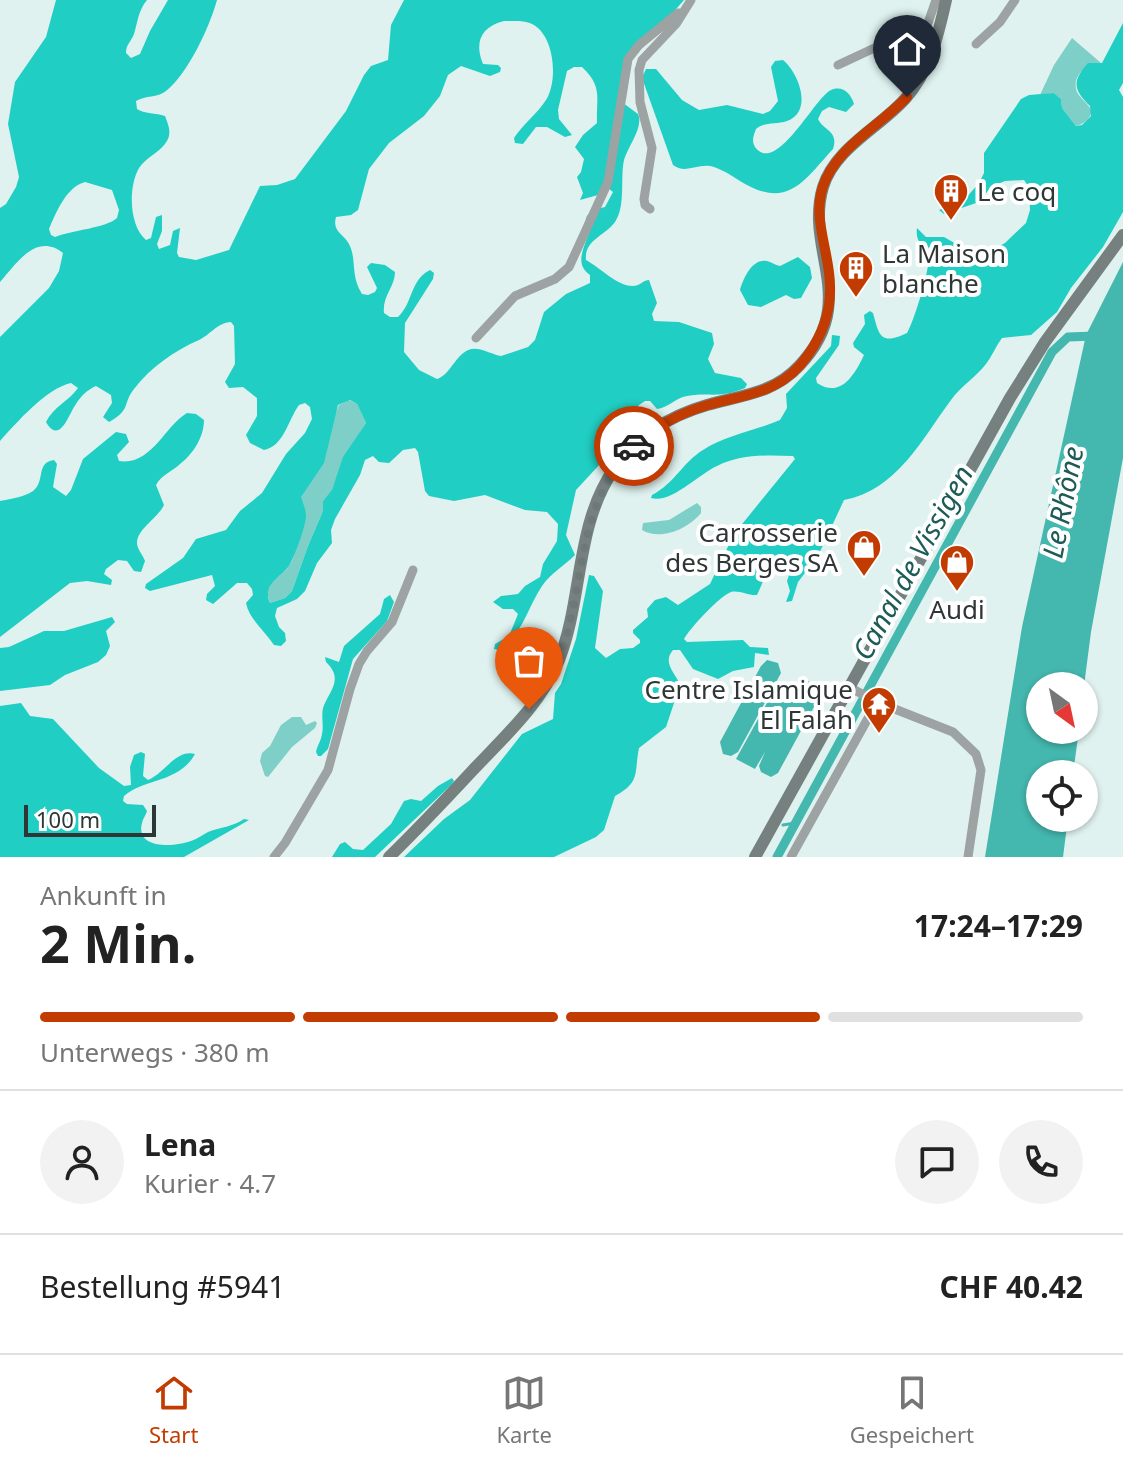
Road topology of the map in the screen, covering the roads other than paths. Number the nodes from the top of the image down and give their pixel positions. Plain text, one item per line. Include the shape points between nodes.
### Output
1 (691, 0) edge
2 (936, 0) edge
3 (946, 0) edge
4 (1015, 0) edge
5 (682, 13) junction
6 (976, 44) dead end
7 (838, 65) dead end
8 (650, 209) dead end
9 (1123, 235) edge
10 (476, 338) dead end
11 (413, 570) dead end
12 (849, 687) junction
13 (877, 702) junction
14 (274, 857) edge
15 (389, 857) edge
16 (755, 857) edge
17 (791, 857) edge
18 (968, 857) edge

1 - 5 street
2 - 7 street via 928,23
3 - 15 main road via 922,77 897,108 844,153 824,184 820,223 830,296 824,324 808,355 762,392 707,405 662,424 623,457 593,513 564,646 547,684 509,732
4 - 6 street
5 - 8 street via 639,70 640,102 652,148 644,199
5 - 10 street via 628,59 608,182 569,267 515,296
9 - 12 main road via 1010,398
11 - 14 street via 392,622 359,664 328,770
12 - 13 street
12 - 16 main road
13 - 17 street
13 - 18 street via 953,732 976,754 981,770

